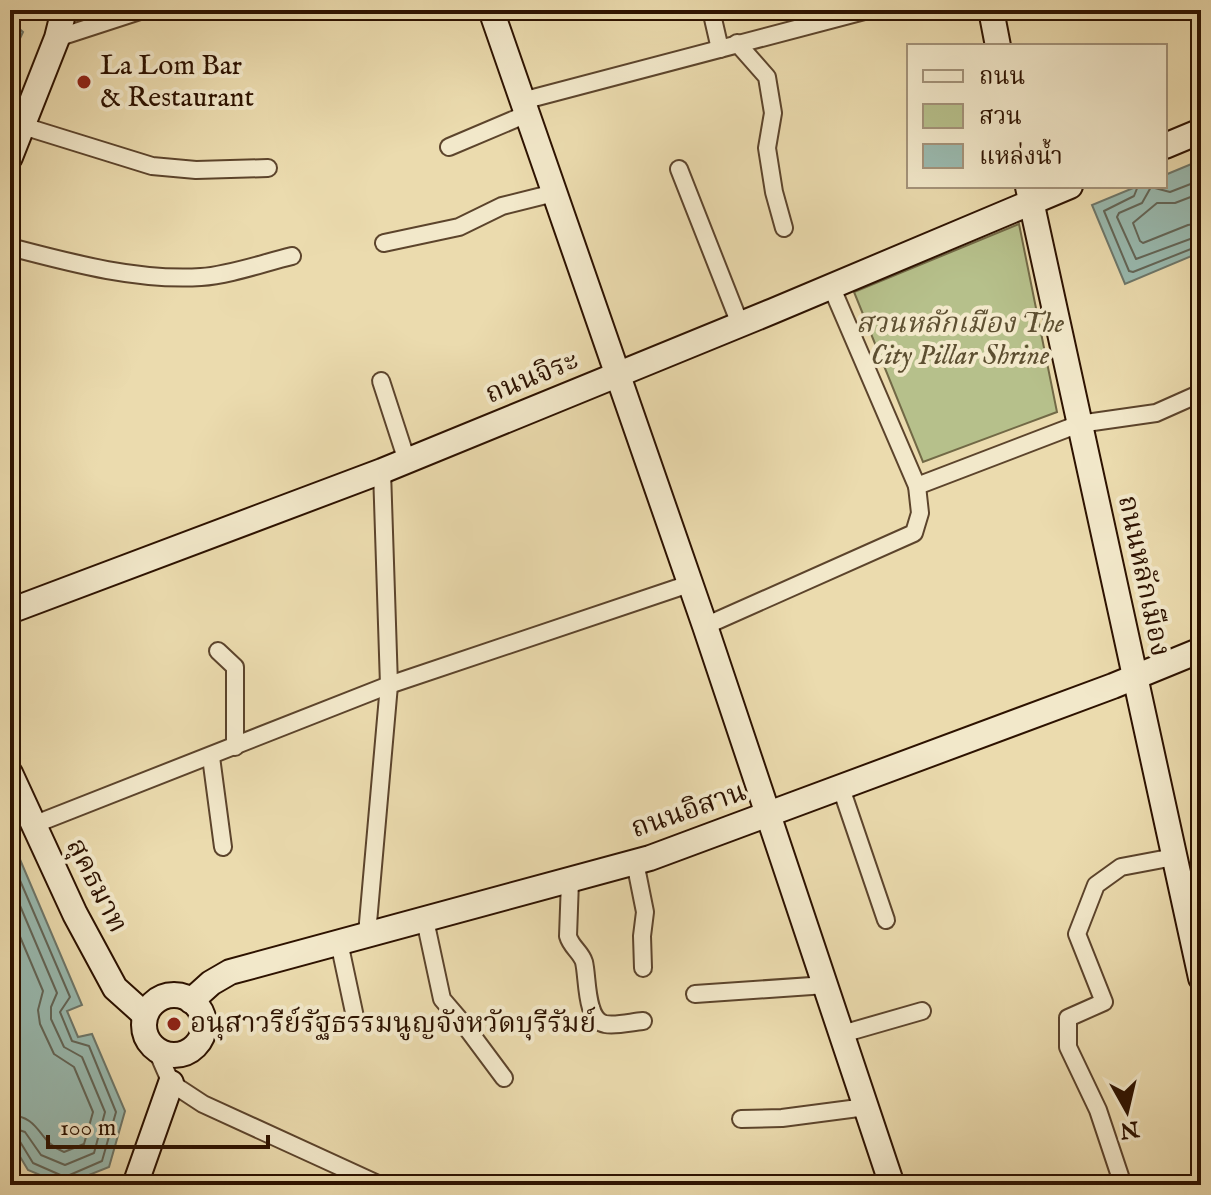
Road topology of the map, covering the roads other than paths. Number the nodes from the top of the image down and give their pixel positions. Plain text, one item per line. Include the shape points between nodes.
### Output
1 (64, 10) edge
2 (143, 10) edge
3 (491, 10) edge
4 (711, 10) edge
5 (868, 10) edge
6 (991, 10) edge
7 (57, 38) junction
8 (737, 43) junction
9 (998, 44) edge
10 (720, 49) junction
11 (524, 107) junction
12 (23, 126) junction
13 (1201, 131) edge
14 (1167, 145) edge
15 (449, 147) dead end
16 (10, 157) edge
17 (268, 168) dead end
18 (679, 169) dead end
19 (1060, 188) edge
20 (554, 193) junction
21 (1030, 194) edge
22 (784, 228) dead end
23 (384, 243) dead end
24 (10, 247) edge
25 (292, 256) dead end
26 (831, 286) junction
27 (740, 324) junction
28 (617, 376) junction
29 (381, 381) dead end
30 (1201, 393) edge
31 (1079, 424) junction
32 (407, 461) junction
33 (382, 471) junction
34 (917, 486) junction
35 (689, 584) junction
36 (10, 611) edge
37 (705, 626) junction
38 (1201, 650) edge
39 (218, 651) dead end
40 (1135, 677) junction
41 (389, 685) junction
42 (235, 747) junction
43 (211, 757) junction
44 (10, 773) edge
45 (841, 788) junction
46 (769, 815) junction
47 (33, 825) junction
48 (223, 847) dead end
49 (1174, 857) junction
50 (635, 862) junction
51 (570, 881) junction
52 (425, 920) junction
53 (886, 920) dead end
54 (1196, 929) edge
55 (367, 934) junction
56 (339, 942) junction
57 (643, 968) dead end
58 (1201, 978) edge
59 (826, 985) junction
60 (695, 994) dead end
61 (191, 1001) junction
62 (922, 1011) dead end
63 (145, 1015) junction
64 (355, 1017) dead end
65 (643, 1021) dead end
66 (842, 1034) junction
67 (157, 1051) junction
68 (504, 1078) dead end
69 (171, 1083) junction
70 (866, 1107) junction
71 (741, 1119) dead end
72 (135, 1185) edge
73 (380, 1185) edge
74 (892, 1185) edge
75 (1123, 1185) edge

1 - 7 street
2 - 7 street
3 - 11 street
4 - 10 street
5 - 8 street
6 - 9 street
7 - 12 street
8 - 10 street
8 - 22 street via 767,77 773,113 767,148
10 - 11 street
11 - 15 street
11 - 20 street
12 - 16 street
12 - 17 street via 152,166
13 - 14 street
18 - 27 street
19 - 21 street, ถนนจิระ
20 - 23 street via 502,206 459,227
20 - 28 street
21 - 26 street, ถนนจิระ
21 - 31 street, ถนนหลักเมือง
24 - 25 street via 148,276 203,277
26 - 27 street, ถนนจิระ
26 - 34 street
27 - 28 street, ถนนจิระ
28 - 32 street, ถนนจิระ
28 - 35 street
29 - 32 street
30 - 31 street via 1156,413
31 - 34 street
31 - 40 street, ถนนหลักเมือง
32 - 33 street, ถนนจิระ
33 - 36 street, ถนนจิระ
33 - 41 street
34 - 37 street via 920,513 914,533
35 - 37 street
35 - 41 street
37 - 46 street
38 - 40 street, ถนนอิสาน
39 - 42 street via 235,667
40 - 45 street, ถนนอิสาน
40 - 49 street, ถนนหลักเมือง
41 - 42 street
41 - 55 street
42 - 43 street
43 - 47 street
43 - 48 street
44 - 47 street, สุคธมาท
45 - 46 street, ถนนอิสาน
45 - 53 street
46 - 50 street, ถนนอิสาน
46 - 59 street
47 - 63 street, สุคธมาท via 115,988
49 - 54 street, ถนนหลักเมือง
49 - 75 street via 1121,867 1096,885 1077,934 1104,1002 1068,1018 1068,1047 1098,1110
50 - 51 street, ถนนอิสาน
50 - 57 street via 645,912
51 - 52 street, ถนนอิสาน
51 - 65 street via 568,936 584,960 593,1014 608,1025
52 - 55 street, ถนนอิสาน
52 - 68 street via 442,999
54 - 58 street, ถนนหลักเมือง
55 - 56 street, ถนนอิสาน
56 - 61 street, ถนนอิสาน via 230,972
56 - 64 street
59 - 60 street
59 - 66 street
61 - 63 street via 168,995
61 - 67 street via 204,1021 201,1040 176,1055
62 - 66 street
63 - 67 street via 145,1035
66 - 70 street
67 - 69 street
69 - 72 street
69 - 73 street via 203,1104
70 - 71 street
70 - 74 street

